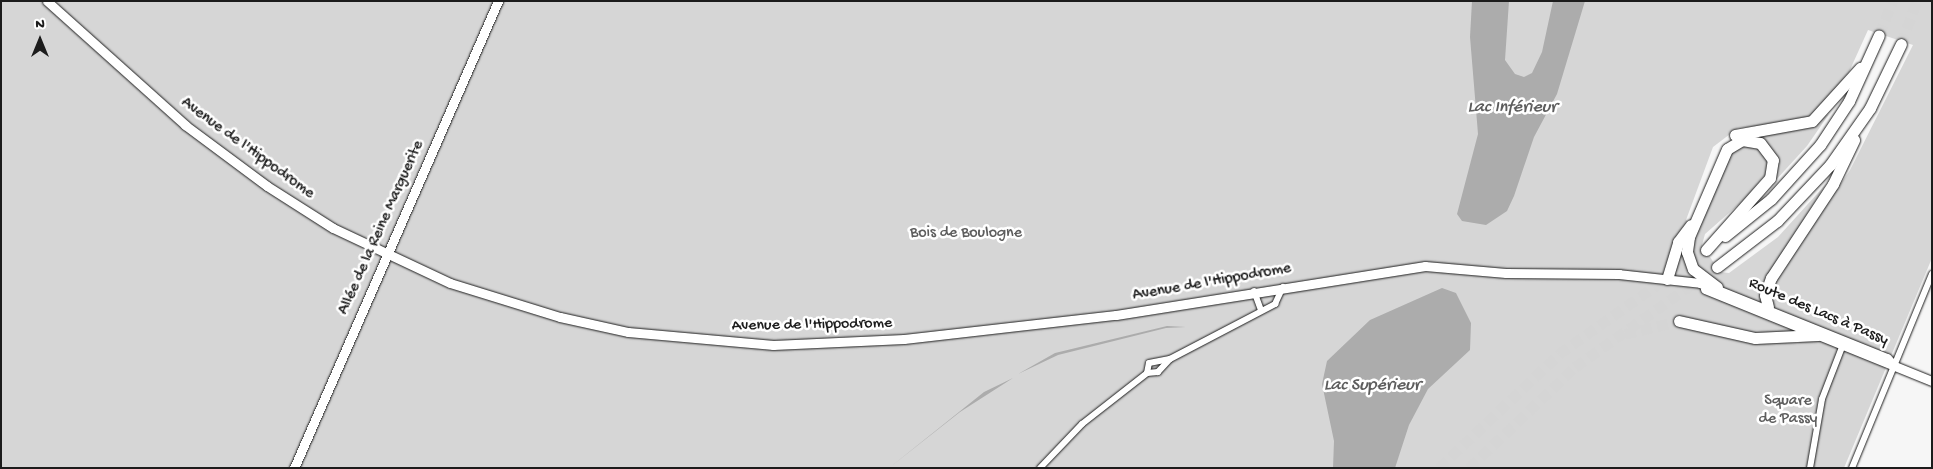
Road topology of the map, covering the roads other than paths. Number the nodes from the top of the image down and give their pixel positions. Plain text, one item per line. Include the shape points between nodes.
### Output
1 (47, 1) edge
2 (498, 1) edge
3 (1879, 35) tunnel mouth
4 (1901, 44) tunnel mouth
5 (1873, 50) junction
6 (1870, 108) junction
7 (1709, 188) junction
8 (1695, 220) junction
9 (387, 255) junction
10 (1717, 267) tunnel mouth
11 (1522, 274) joint
12 (1932, 274) edge
13 (1668, 278) junction
14 (1681, 280) junction
15 (1283, 287) junction
16 (1717, 287) junction
17 (1254, 291) junction
18 (1768, 307) junction
19 (1261, 310) junction
20 (1679, 321) tunnel mouth
21 (1818, 335) junction
22 (1844, 343) junction
23 (1170, 359) junction
24 (1893, 365) junction
25 (1147, 373) junction
26 (1932, 382) edge
27 (294, 468) edge
28 (1040, 468) edge
29 (1810, 468) edge
30 (1852, 468) edge

1 - 9 main road, Avenue de l'Hippodrome via 207,142 267,186
2 - 9 main road, Allée de la Reine Marguerite
3 - 5 highway
4 - 6 highway
5 - 7 highway via 1812,122 1739,133 1726,140 1716,154
5 - 7 highway via 1849,101 1809,159 1758,211 1706,250 1770,178 1772,156 1756,141 1734,143
6 - 10 highway via 1800,200
6 - 18 highway via 1833,184 1771,278 1765,295
7 - 8 highway
8 - 13 highway via 1678,242
8 - 16 highway via 1687,243 1688,258 1695,272
9 - 17 main road, Avenue de l'Hippodrome via 450,283 560,318 690,340 764,345 904,339 1018,328
9 - 27 main road, Allée de la Reine Marguerite
11 - 13 main road, Route des Lacs à Passy
11 - 15 main road, Avenue de l'Hippodrome via 1400,267
12 - 24 street
13 - 14 main road, Route des Lacs à Passy
14 - 16 main road, Route des Lacs à Passy
14 - 21 main road, Route des Lacs à Passy
15 - 17 main road, Avenue de l'Hippodrome
15 - 19 street via 1275,304
16 - 18 main road, Route des Lacs à Passy
17 - 19 street
18 - 22 main road, Route des Lacs à Passy
19 - 23 street
20 - 21 highway via 1755,338
21 - 22 main road, Route des Lacs à Passy
22 - 24 main road, Route des Lacs à Passy
22 - 29 street via 1822,399
23 - 25 street via 1158,372
23 - 25 street via 1149,364
24 - 26 main road, Route des Lacs à Passy
24 - 30 street
25 - 28 street via 1082,424

